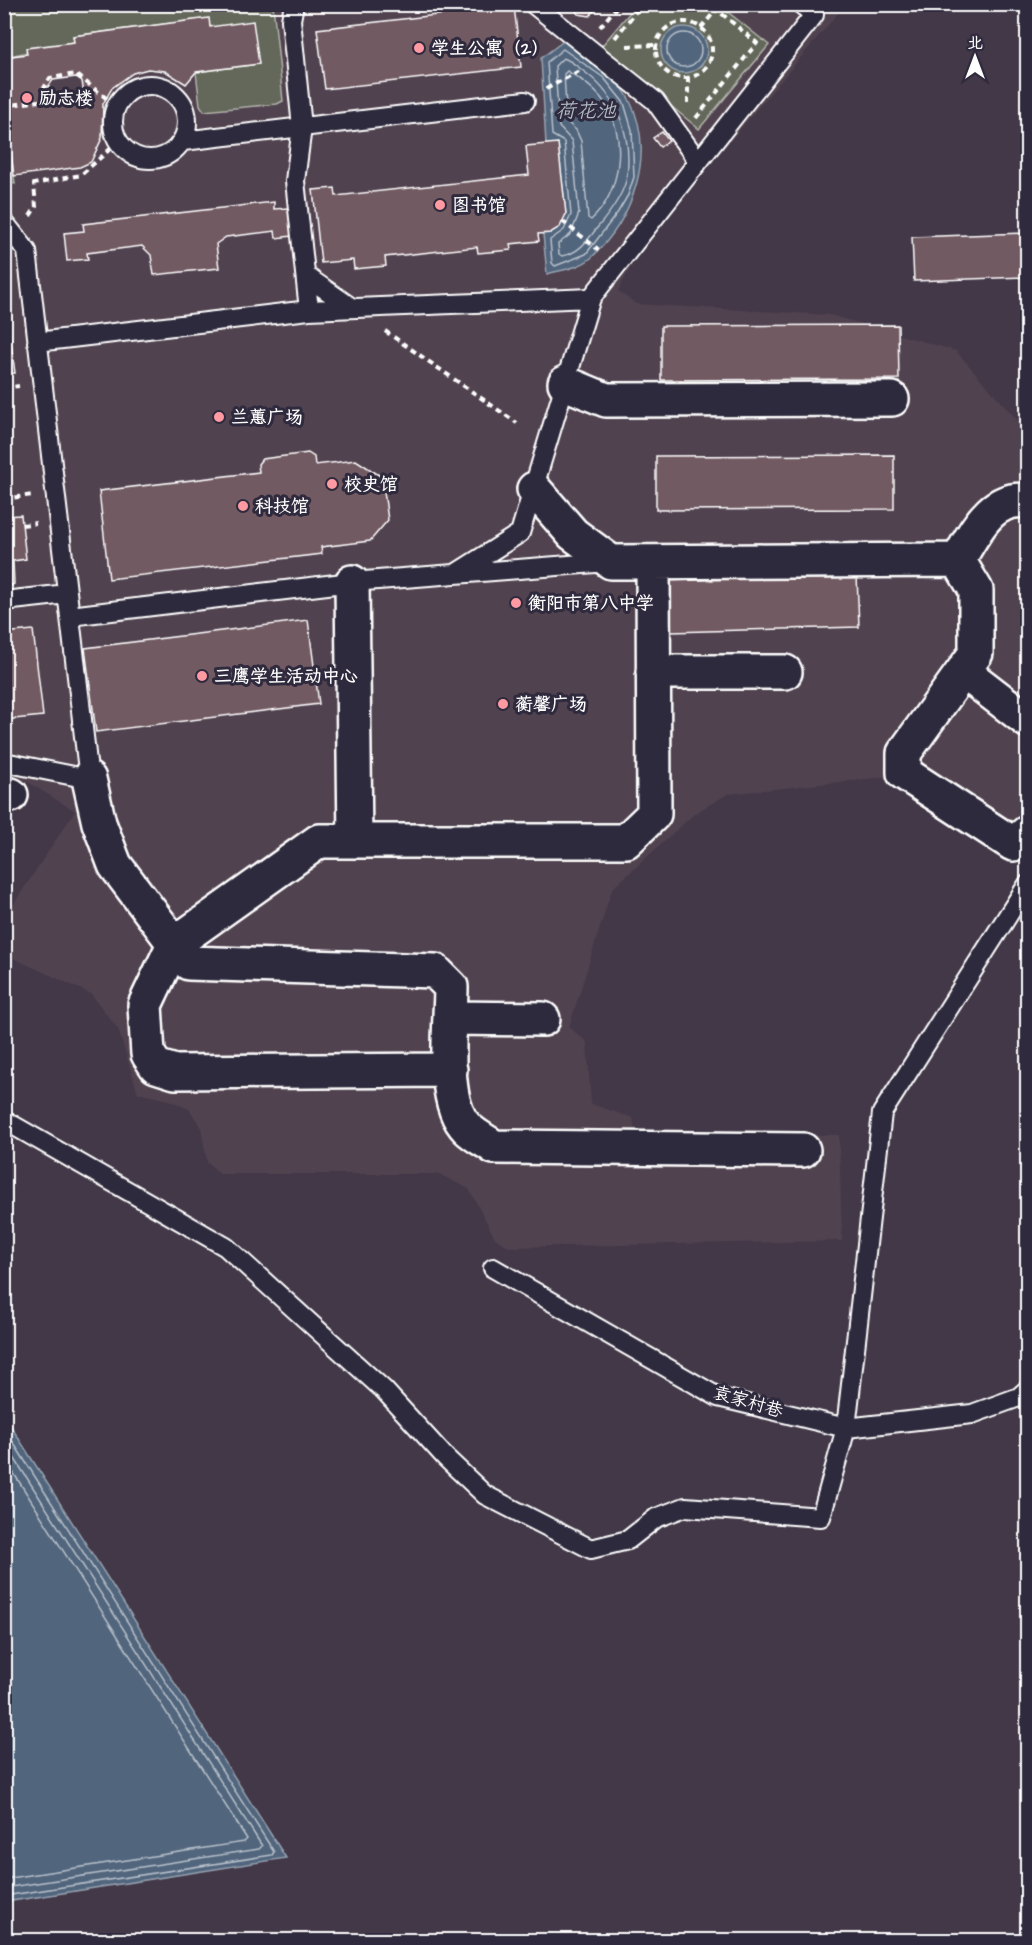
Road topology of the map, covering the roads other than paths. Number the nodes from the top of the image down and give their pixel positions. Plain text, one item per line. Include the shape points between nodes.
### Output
1 (294, 4) edge
2 (533, 4) edge
3 (801, 4) edge
4 (531, 98) road end
5 (302, 127) junction
6 (183, 141) junction
7 (698, 161) junction
8 (4, 222) edge
9 (306, 276) junction
10 (591, 298) junction
11 (352, 309) junction
12 (309, 310) junction
13 (37, 342) junction
14 (565, 383) junction
15 (892, 399) dead end
16 (534, 489) junction
17 (1028, 501) edge
18 (958, 560) junction
19 (611, 561) junction
20 (653, 561) junction
21 (455, 574) junction
22 (352, 582) junction
23 (67, 594) junction
24 (4, 601) edge
25 (70, 616) junction
26 (963, 671) junction
27 (653, 672) junction
28 (785, 672) dead end
29 (1028, 721) edge
30 (4, 762) edge
31 (89, 779) junction
32 (1028, 832) edge
33 (355, 841) junction
34 (1028, 884) edge
35 (174, 944) junction
36 (451, 1018) junction
37 (543, 1019) dead end
38 (450, 1070) junction
39 (4, 1120) edge
40 (803, 1150) dead end
41 (493, 1268) dead end
42 (1028, 1389) edge
43 (846, 1428) junction

1 - 5 lane via 291,20
2 - 7 lane via 604,53 655,101
3 - 7 lane via 814,15
4 - 5 lane
5 - 6 lane
5 - 9 lane via 295,182
6 - 6 lane via 188,117 177,96 167,89 144,85 123,96 116,106 114,130 118,142 138,157 164,157
7 - 10 lane
8 - 13 lane via 27,251
9 - 11 lane
9 - 12 lane
10 - 11 lane
10 - 14 lane
11 - 12 lane
12 - 13 lane
13 - 23 lane
14 - 15 street via 606,400
14 - 16 lane
16 - 19 street via 573,534
16 - 21 lane via 520,533
17 - 18 street via 1001,503 988,513
18 - 20 street
18 - 26 street via 976,590 976,653
19 - 20 street
19 - 21 lane
20 - 27 street
21 - 22 lane
22 - 25 lane
22 - 33 street
23 - 24 lane
23 - 25 lane
25 - 31 lane
26 - 29 street
26 - 32 street via 904,753 904,773 1013,844
27 - 28 street
27 - 33 street via 654,814 626,841
30 - 31 lane
31 - 35 street via 99,823 115,865
33 - 35 street via 319,841
34 - 43 lane via 882,1113
35 - 36 street via 189,963 435,971 451,987
35 - 38 street via 145,1005 148,1054 156,1066 174,1072
36 - 37 street
36 - 38 street
38 - 40 street via 453,1106 466,1128 494,1147
39 - 43 lane via 226,1246 384,1390 485,1494 591,1549 627,1540 656,1518 685,1507 821,1517
41 - 43 lane, 袁家村巷 via 718,1397
42 - 43 lane, 袁家村巷 via 1019,1397 972,1414

